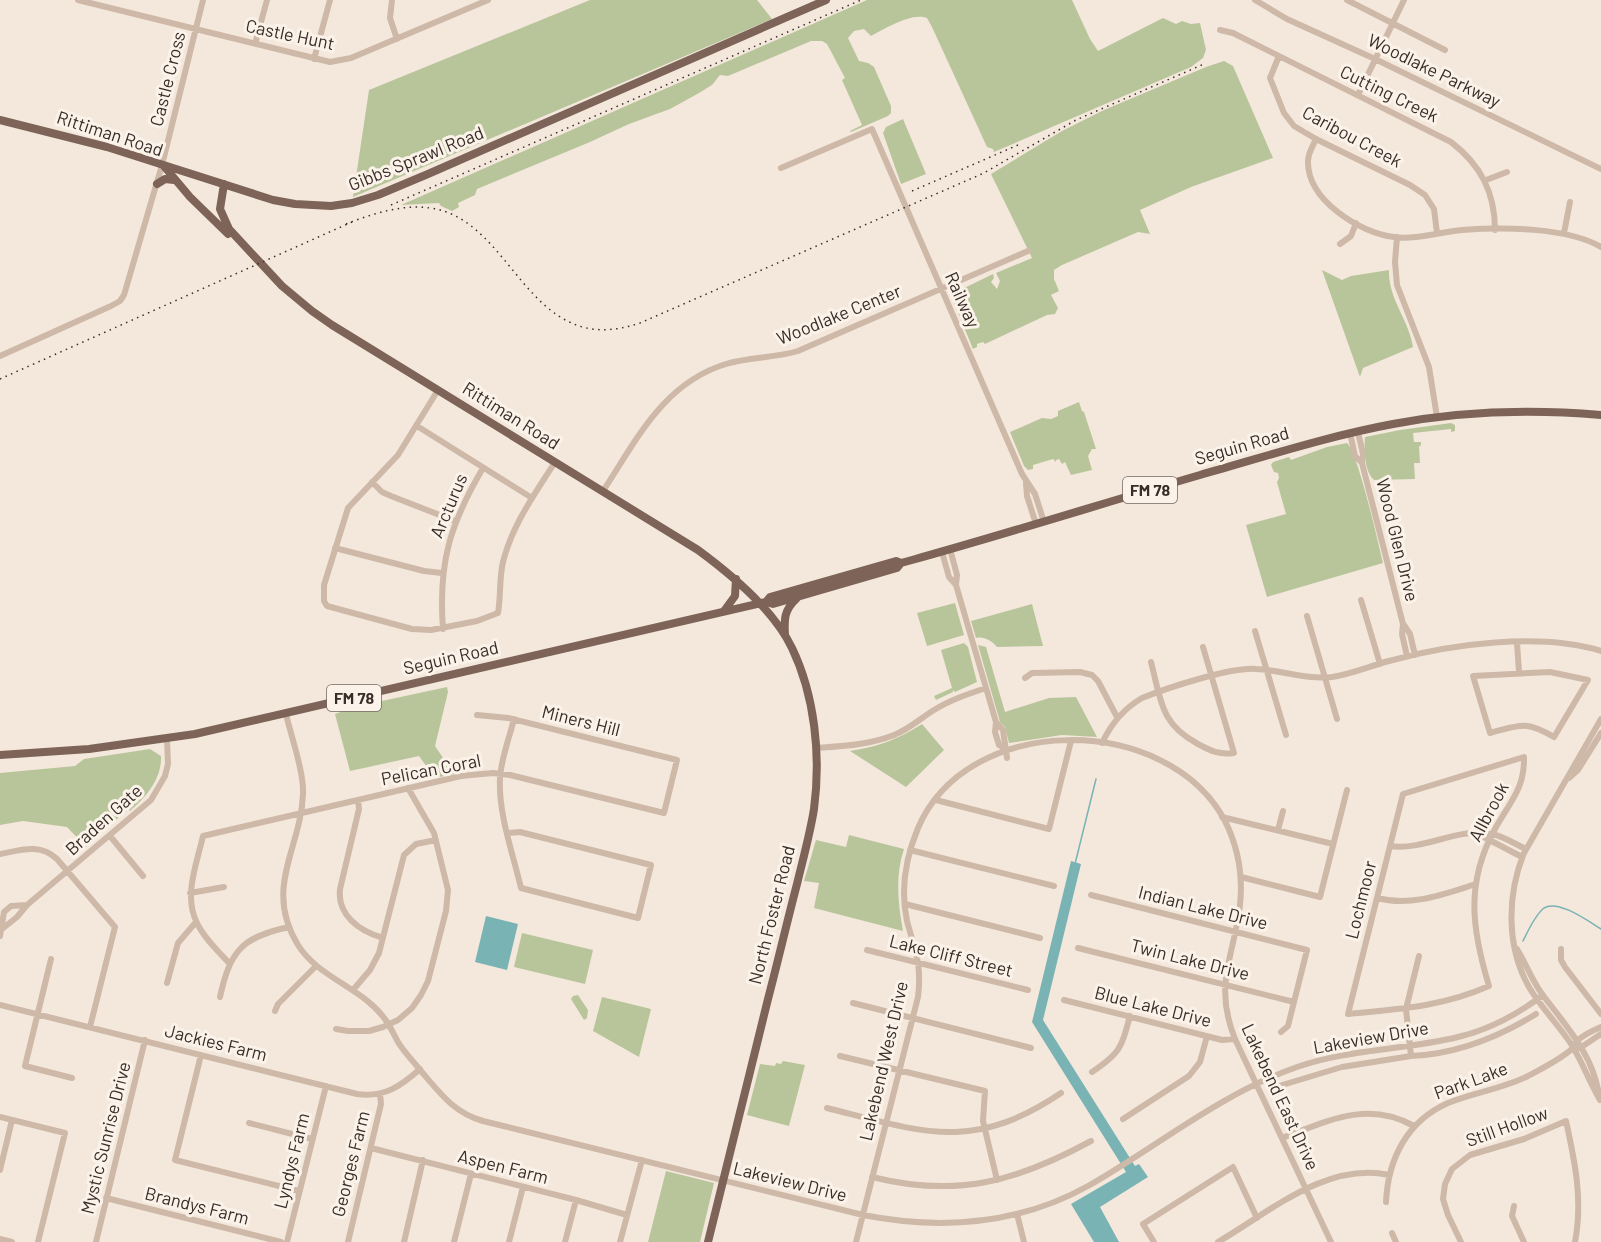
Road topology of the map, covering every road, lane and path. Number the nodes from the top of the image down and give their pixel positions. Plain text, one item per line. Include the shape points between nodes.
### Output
1 (78, 0) edge
2 (203, 0) edge
3 (267, 0) edge
4 (330, 0) edge
5 (392, 0) edge
6 (488, 0) edge
7 (826, 0) edge
8 (1255, 0) edge
9 (1347, 0) edge
10 (1404, 0) edge
11 (1393, 22) junction
12 (195, 30) junction
13 (1220, 30) dead end
14 (397, 39) junction
15 (255, 44) junction
16 (1445, 50) dead end
17 (1279, 56) junction
18 (314, 59) junction
19 (1375, 59) junction
20 (1358, 95) junction
21 (0, 120) edge
22 (1316, 139) junction
23 (162, 165) junction
24 (781, 168) dead end
25 (1601, 169) edge
26 (1507, 172) dead end
27 (174, 180) junction
28 (1486, 180) junction
29 (157, 184) junction
30 (224, 184) junction
31 (1570, 202) dead end
32 (1356, 223) junction
33 (1495, 230) junction
34 (1437, 233) junction
35 (1564, 233) junction
36 (1397, 237) junction
37 (1340, 244) dead end
38 (1601, 247) edge
39 (1028, 251) dead end
40 (249, 252) junction
41 (942, 289) junction
42 (0, 356) edge
43 (438, 390) junction
44 (1601, 415) edge
45 (1437, 417) junction
46 (417, 426) junction
47 (1354, 432) junction
48 (555, 462) junction
49 (483, 468) junction
50 (372, 482) junction
51 (603, 492) junction
52 (532, 498) junction
53 (455, 520) junction
54 (1040, 523) junction
55 (335, 548) junction
56 (946, 551) junction
57 (901, 563) junction
58 (442, 573) junction
59 (736, 579) junction
60 (798, 597) junction
61 (1360, 600) dead end
62 (763, 603) junction
63 (723, 612) junction
64 (1307, 616) dead end
65 (1403, 624) junction
66 (443, 629) junction
67 (1255, 631) dead end
68 (785, 636) junction
69 (1517, 643) junction
70 (1203, 647) dead end
71 (1601, 651) edge
72 (1414, 655) junction
73 (1407, 656) junction
74 (1151, 662) dead end
75 (1380, 664) junction
76 (1266, 670) junction
77 (1519, 672) junction
78 (1212, 677) junction
79 (1025, 678) dead end
80 (1325, 678) junction
81 (986, 688) junction
82 (1159, 692) junction
83 (286, 714) junction
84 (477, 716) dead end
85 (1117, 717) junction
86 (514, 719) junction
87 (1337, 719) dead end
88 (1601, 719) edge
89 (1598, 734) edge
90 (1286, 735) dead end
91 (167, 739) junction
92 (1071, 741) junction
93 (1102, 743) junction
94 (816, 748) junction
95 (1006, 752) junction
96 (0, 755) edge
97 (501, 773) junction
98 (408, 788) junction
99 (1347, 790) dead end
100 (1403, 794) joint
101 (358, 800) junction
102 (936, 800) junction
103 (1283, 811) dead end
104 (300, 813) junction
105 (664, 813) joint
106 (1222, 817) junction
107 (1278, 830) junction
108 (508, 833) junction
109 (1475, 833) junction
110 (1492, 834) junction
111 (110, 836) junction
112 (436, 840) junction
113 (1489, 842) junction
114 (1333, 844) junction
115 (1390, 846) junction
116 (1526, 849) junction
117 (910, 850) junction
118 (0, 854) edge
119 (1522, 857) junction
120 (68, 872) junction
121 (143, 876) dead end
122 (1241, 877) junction
123 (1476, 884) junction
124 (1054, 886) dead end
125 (224, 887) dead end
126 (190, 893) junction
127 (1091, 895) dead end
128 (1377, 898) junction
129 (905, 904) junction
130 (27, 905) junction
131 (196, 922) junction
132 (289, 927) junction
133 (1234, 931) junction
134 (1, 932) edge
135 (383, 938) junction
136 (1041, 938) dead end
137 (1078, 948) dead end
138 (1561, 949) dead end
139 (867, 950) dead end
140 (1419, 956) dead end
141 (51, 959) dead end
142 (229, 963) junction
143 (919, 963) junction
144 (316, 966) junction
145 (167, 983) dead end
146 (1225, 984) junction
147 (353, 990) junction
148 (1028, 990) dead end
149 (220, 997) dead end
150 (1540, 997) junction
151 (1064, 1000) dead end
152 (1294, 1002) junction
153 (853, 1003) dead end
154 (0, 1005) edge
155 (1406, 1009) junction
156 (275, 1011) dead end
157 (38, 1014) junction
158 (1536, 1014) dead end
159 (1601, 1014) edge
160 (1130, 1016) junction
161 (912, 1018) junction
162 (389, 1024) junction
163 (90, 1027) junction
164 (1601, 1027) edge
165 (336, 1029) dead end
166 (1281, 1032) dead end
167 (1596, 1035) edge
168 (1207, 1036) junction
169 (1235, 1039) junction
170 (145, 1041) junction
171 (1577, 1041) junction
172 (1410, 1045) junction
173 (1031, 1048) dead end
174 (1573, 1048) junction
175 (1582, 1048) junction
176 (201, 1055) junction
177 (840, 1056) dead end
178 (1412, 1056) junction
179 (420, 1069) junction
180 (899, 1071) junction
181 (1092, 1072) dead end
182 (72, 1078) dead end
183 (1257, 1084) junction
184 (326, 1086) junction
185 (1279, 1086) dead end
186 (1061, 1093) dead end
187 (381, 1094) junction
188 (1601, 1102) edge
189 (827, 1108) dead end
190 (0, 1117) edge
191 (1123, 1119) dead end
192 (12, 1120) junction
193 (249, 1123) dead end
194 (886, 1123) junction
195 (1414, 1126) junction
196 (985, 1129) junction
197 (1282, 1138) junction
198 (312, 1139) junction
199 (1090, 1141) dead end
200 (371, 1148) junction
201 (423, 1160) junction
202 (642, 1160) junction
203 (0, 1170) edge
204 (471, 1174) junction
205 (1389, 1175) junction
206 (872, 1177) junction
207 (998, 1180) junction
208 (724, 1181) junction
209 (523, 1187) junction
210 (1306, 1189) junction
211 (299, 1191) junction
212 (106, 1198) junction
213 (576, 1200) junction
214 (1386, 1202) dead end
215 (1514, 1206) dead end
216 (1017, 1214) junction
217 (627, 1215) junction
218 (863, 1215) junction
219 (1257, 1218) junction
220 (1392, 1233) dead end
221 (0, 1239) edge
222 (12, 1242) edge
223 (38, 1242) edge
224 (96, 1242) edge
225 (281, 1242) edge
226 (287, 1242) edge
227 (348, 1242) edge
228 (404, 1242) edge
229 (454, 1242) edge
230 (509, 1242) edge
231 (565, 1242) edge
232 (620, 1242) edge
233 (708, 1242) edge
234 (856, 1242) edge
235 (1024, 1242) edge
236 (1154, 1242) edge
237 (1218, 1242) edge
238 (1331, 1242) edge
239 (1396, 1242) edge
240 (1461, 1242) edge
241 (1524, 1242) edge
242 (1575, 1242) edge

1 - 12 street, Castle Hunt
2 - 12 street, Castle Cross
3 - 15 street
4 - 18 street
5 - 14 street via 390,18
6 - 14 street, Castle Hunt
7 - 30 main road, Gibbs Sprawl Road via 362,200 331,206 295,204
8 - 19 street, Woodlake Parkway
9 - 11 street
10 - 11 street
11 - 16 street
11 - 19 street
12 - 15 street, Castle Hunt
12 - 23 street, Castle Cross
13 - 17 street, Cutting Creek
14 - 18 street, Castle Hunt via 346,60
15 - 18 street, Castle Hunt
17 - 20 street, Cutting Creek
17 - 22 street, Caribou Creek via 1270,78 1284,113 1294,126
19 - 20 street
19 - 25 street, Woodlake Parkway
20 - 28 street, Cutting Creek via 1451,142 1470,158
21 - 23 main road, Rittiman Road
22 - 32 street via 1308,160 1313,180 1328,205
22 - 34 street, Caribou Creek via 1420,191 1434,209
23 - 27 main road, Rittiman Road
23 - 29 street
23 - 30 main road, Gibbs Sprawl Road
24 - 41 street, Railway via 872,129
26 - 28 street
27 - 29 main road via 165,179
27 - 40 main road, Rittiman Road
28 - 33 street, Cutting Creek
29 - 42 street via 120,301
30 - 40 main road, Rittiman Road via 222,217
31 - 35 street
32 - 36 street
32 - 37 street via 1351,236
33 - 34 street
33 - 35 street
34 - 36 street
35 - 38 street
36 - 45 street via 1396,285 1429,367
39 - 41 street, Woodlake Center
40 - 43 main road, Rittiman Road via 296,299
41 - 51 street, Woodlake Center via 798,351 727,364 698,376 673,393 652,415
41 - 54 street, Railway
43 - 46 street
43 - 48 main road, Rittiman Road
44 - 45 main road, Seguin Road / FM 78 via 1507,411
45 - 47 main road, Seguin Road / FM 78
46 - 49 street
46 - 50 street via 398,455
47 - 54 main road, Seguin Road / FM 78
47 - 65 street, Wood Glen Drive via 1355,456 1362,463
48 - 51 main road, Rittiman Road
48 - 52 street
49 - 52 street
49 - 53 street, Arcturus
50 - 53 street via 382,492
50 - 55 street via 348,508
51 - 59 main road, Rittiman Road via 698,550
52 - 66 street via 508,543 498,613
53 - 58 street, Arcturus
54 - 56 main road, Seguin Road / FM 78
55 - 58 street
55 - 66 street via 324,585 325,604 412,629
56 - 57 main road, Seguin Road / FM 78
56 - 81 street via 957,575 956,585
57 - 60 main road, Seguin Road / FM 78 via 897,568
57 - 62 main road, Seguin Road / FM 78 via 896,561 770,597
58 - 66 street, Arcturus
59 - 62 main road, Rittiman Road
59 - 63 main road via 735,596
60 - 62 main road, Seguin Road / FM 78
60 - 68 main road via 785,615
61 - 75 street
62 - 63 main road, Seguin Road / FM 78
62 - 68 main road, North Foster Road
63 - 83 main road, Seguin Road / FM 78
64 - 80 street
65 - 72 street, Wood Glen Drive via 1410,633
65 - 73 street, Wood Glen Drive
67 - 76 street
68 - 94 main road, North Foster Road via 805,684
69 - 71 street via 1574,644
69 - 72 street via 1463,646
69 - 77 street
70 - 78 street
72 - 73 street
73 - 75 street
74 - 82 street
75 - 80 street
76 - 78 street via 1238,670
76 - 80 street
76 - 90 street
77 - 77 street via 1550,672 1588,680 1554,737 1521,724 1490,733 1473,676
78 - 82 street
78 - 82 street via 1234,753 1216,753 1180,734 1168,720
79 - 85 street via 1032,673 1087,672 1098,681
80 - 87 street
81 - 94 street via 951,700 883,739
81 - 95 street via 996,722 1003,730
82 - 85 street via 1135,702
83 - 91 main road, Seguin Road / FM 78
83 - 104 street, Lakeview Drive via 302,784
84 - 86 street, Miners Hill
85 - 93 street
86 - 97 street
86 - 105 street, Miners Hill via 677,760
88 - 89 street
89 - 116 street via 1573,767
91 - 96 main road, Seguin Road / FM 78 via 89,750
91 - 111 street, Braden Gate via 168,764 157,792
92 - 93 street, Lakebend East Drive
92 - 95 street, Lakebend West Drive via 1038,742
92 - 102 street via 1049,829
93 - 106 street, Lakebend East Drive via 1149,756 1176,769 1199,787
94 - 208 main road, North Foster Road via 814,809 808,838
95 - 102 street, Lakebend West Drive via 993,754 968,769
97 - 98 street, Pelican Coral via 461,776
97 - 105 street, Pelican Coral
97 - 108 street via 501,804
98 - 101 street, Pelican Coral
98 - 112 street
99 - 114 street
100 - 110 street, Allbrook via 1524,757 1522,783
100 - 115 street, Lochmoor
101 - 104 street, Pelican Coral
101 - 135 street via 339,902 348,918
102 - 117 street, Lakebend West Drive
103 - 107 street
104 - 126 street, Pelican Coral via 203,836
104 - 132 street, Lakeview Drive via 283,884
106 - 107 street
106 - 122 street, Lakebend East Drive via 1236,849
107 - 114 street
108 - 108 street via 520,832 651,865 638,918 521,888
109 - 110 street
109 - 113 street
109 - 115 street via 1410,847
110 - 113 street, Allbrook
110 - 116 street
111 - 120 street, Braden Gate
111 - 121 street
112 - 135 street via 416,844 404,855
112 - 162 street via 448,890 446,911 422,995 409,1011
113 - 119 street
113 - 123 street, Allbrook
114 - 122 street via 1320,897
115 - 128 street, Lochmoor
116 - 119 street
117 - 124 street
117 - 129 street, Lakebend West Drive
118 - 120 street via 42,849
119 - 150 street via 1515,876 1511,921 1516,959 1529,987
120 - 130 street, Braden Gate
120 - 163 street via 115,927
122 - 133 street, Lakebend East Drive
123 - 128 street via 1419,900
123 - 155 street, Allbrook via 1475,933 1488,987 1465,997
125 - 126 street
126 - 131 street
127 - 133 street, Indian Lake Drive
128 - 155 street, Lochmoor via 1348,1014
129 - 136 street
129 - 143 street, Lakebend West Drive
130 - 134 street, Braden Gate
130 - 134 street, Braden Gate via 7,908
131 - 142 street
131 - 145 street via 178,943
132 - 142 street via 253,939
132 - 144 street, Lakeview Drive via 299,947
133 - 146 street, Lakebend East Drive
133 - 152 street, Indian Lake Drive via 1307,950
135 - 147 street via 374,965
137 - 146 street, Twin Lake Drive
138 - 159 street via 1565,967
139 - 143 street, Lake Cliff Street
140 - 155 street
141 - 157 street
142 - 149 street
143 - 148 street, Lake Cliff Street
143 - 161 street, Lakebend West Drive
144 - 147 street, Lakeview Drive
144 - 156 street
146 - 152 street, Twin Lake Drive
146 - 169 street, Lakebend East Drive
147 - 162 street, Lakeview Drive
150 - 171 street
150 - 172 street, Lakeview Drive via 1487,1028
150 - 174 street
151 - 160 street, Blue Lake Drive
152 - 166 street via 1288,1026
153 - 161 street
154 - 157 street, Jackies Farm
155 - 172 street
157 - 163 street, Jackies Farm
157 - 182 street via 25,1066
158 - 178 street via 1467,1047
160 - 168 street, Blue Lake Drive
160 - 181 street via 1118,1051
161 - 173 street
161 - 180 street, Lakebend West Drive
162 - 165 street via 361,1032
162 - 179 street, Lakeview Drive via 397,1041
163 - 170 street, Jackies Farm
164 - 167 street
167 - 171 street
167 - 175 street
168 - 169 street, Blue Lake Drive
168 - 191 street via 1200,1062 1189,1076
169 - 183 street, Lakebend East Drive
170 - 176 street, Jackies Farm
170 - 212 street, Mystic Sunrise Drive
171 - 174 street, Park Lake
171 - 175 street
172 - 178 street
172 - 183 street, Lakeview Drive via 1322,1060
174 - 175 street
174 - 188 street
174 - 195 street, Park Lake via 1525,1077 1438,1108
175 - 188 street via 1598,1084
176 - 184 street, Jackies Farm
176 - 211 street via 175,1160
177 - 180 street
178 - 185 street via 1342,1066
179 - 187 street
179 - 202 street, Lakeview Drive via 446,1100 472,1118
180 - 194 street, Lakebend West Drive
180 - 196 street via 985,1091
183 - 197 street, Lakebend East Drive
183 - 216 street, Lakeview Drive via 1074,1193
184 - 187 street, Jackies Farm via 362,1095
184 - 198 street, Lyndys Farm
186 - 196 street via 1031,1111
187 - 200 street, Georges Farm
189 - 194 street
190 - 192 street
192 - 203 street
192 - 223 street via 65,1133
193 - 198 street
194 - 196 street via 933,1132
194 - 206 street, Lakebend West Drive
195 - 197 street via 1391,1116 1358,1113
195 - 205 street, Park Lake via 1401,1144
196 - 207 street
197 - 210 street, Lakebend East Drive
198 - 211 street, Lyndys Farm
199 - 207 street via 1048,1164
200 - 201 street, Aspen Farm
200 - 227 street, Georges Farm
201 - 204 street, Aspen Farm
201 - 228 street
202 - 208 street, Lakeview Drive
202 - 217 street
204 - 209 street, Aspen Farm
204 - 229 street
205 - 210 street via 1355,1172
205 - 214 street, Park Lake
206 - 207 street via 930,1186
206 - 218 street, Lakebend West Drive
208 - 218 street, Lakeview Drive
208 - 233 main road, North Foster Road
209 - 213 street, Aspen Farm
209 - 230 street
210 - 219 street
210 - 238 street, Lakebend East Drive
211 - 226 street, Lyndys Farm
212 - 224 street, Mystic Sunrise Drive
212 - 225 street, Brandys Farm
213 - 217 street, Aspen Farm
213 - 231 street
215 - 241 street via 1512,1216
216 - 218 street, Lakeview Drive via 939,1224
216 - 235 street
217 - 232 street
218 - 234 street, Lakebend West Drive
219 - 236 street via 1233,1167 1143,1224
219 - 237 street
220 - 239 street
221 - 222 street
240 - 242 street, Still Hollow via 1443,1194 1452,1169 1464,1158 1524,1140 1566,1121 1579,1186

